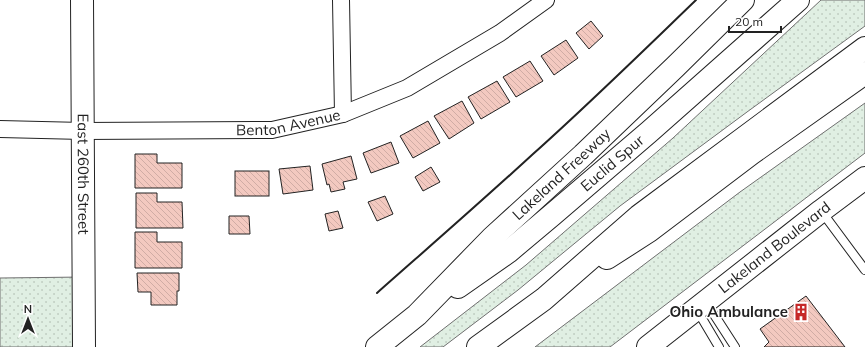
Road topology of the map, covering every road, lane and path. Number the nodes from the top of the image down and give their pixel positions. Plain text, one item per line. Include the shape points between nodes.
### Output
1 (82, 0) edge
2 (341, 0) edge
3 (546, 0) edge
4 (743, 0) edge
5 (798, 0) edge
6 (865, 48) edge
7 (865, 73) edge
8 (342, 114) junction
9 (0, 129) edge
10 (83, 131) junction
11 (865, 178) edge
12 (821, 211) junction
13 (865, 270) edge
14 (544, 299) junction
15 (701, 306) junction
16 (417, 315) junction
17 (84, 347) edge
18 (377, 347) edge
19 (478, 347) edge
20 (648, 347) edge
21 (719, 347) edge
22 (735, 347) edge

1 - 10 main road, East 260th Street
2 - 8 street
3 - 8 street, Benton Avenue via 500,34 407,88
4 - 16 main road, Lakeland Freeway via 625,116 492,238
5 - 16 main road, Euclid Spur via 508,252
6 - 14 main road via 639,216
7 - 14 main road via 752,153 649,231
8 - 10 street, Benton Avenue via 272,130
9 - 10 street, Benton Avenue
10 - 17 main road, East 260th Street
11 - 12 main road, Lakeland Boulevard
12 - 13 lane
12 - 15 main road, Lakeland Boulevard
14 - 19 main road
15 - 20 main road, Lakeland Boulevard
15 - 21 lane
15 - 22 lane via 715,316
16 - 18 main road, Lakeland Freeway

